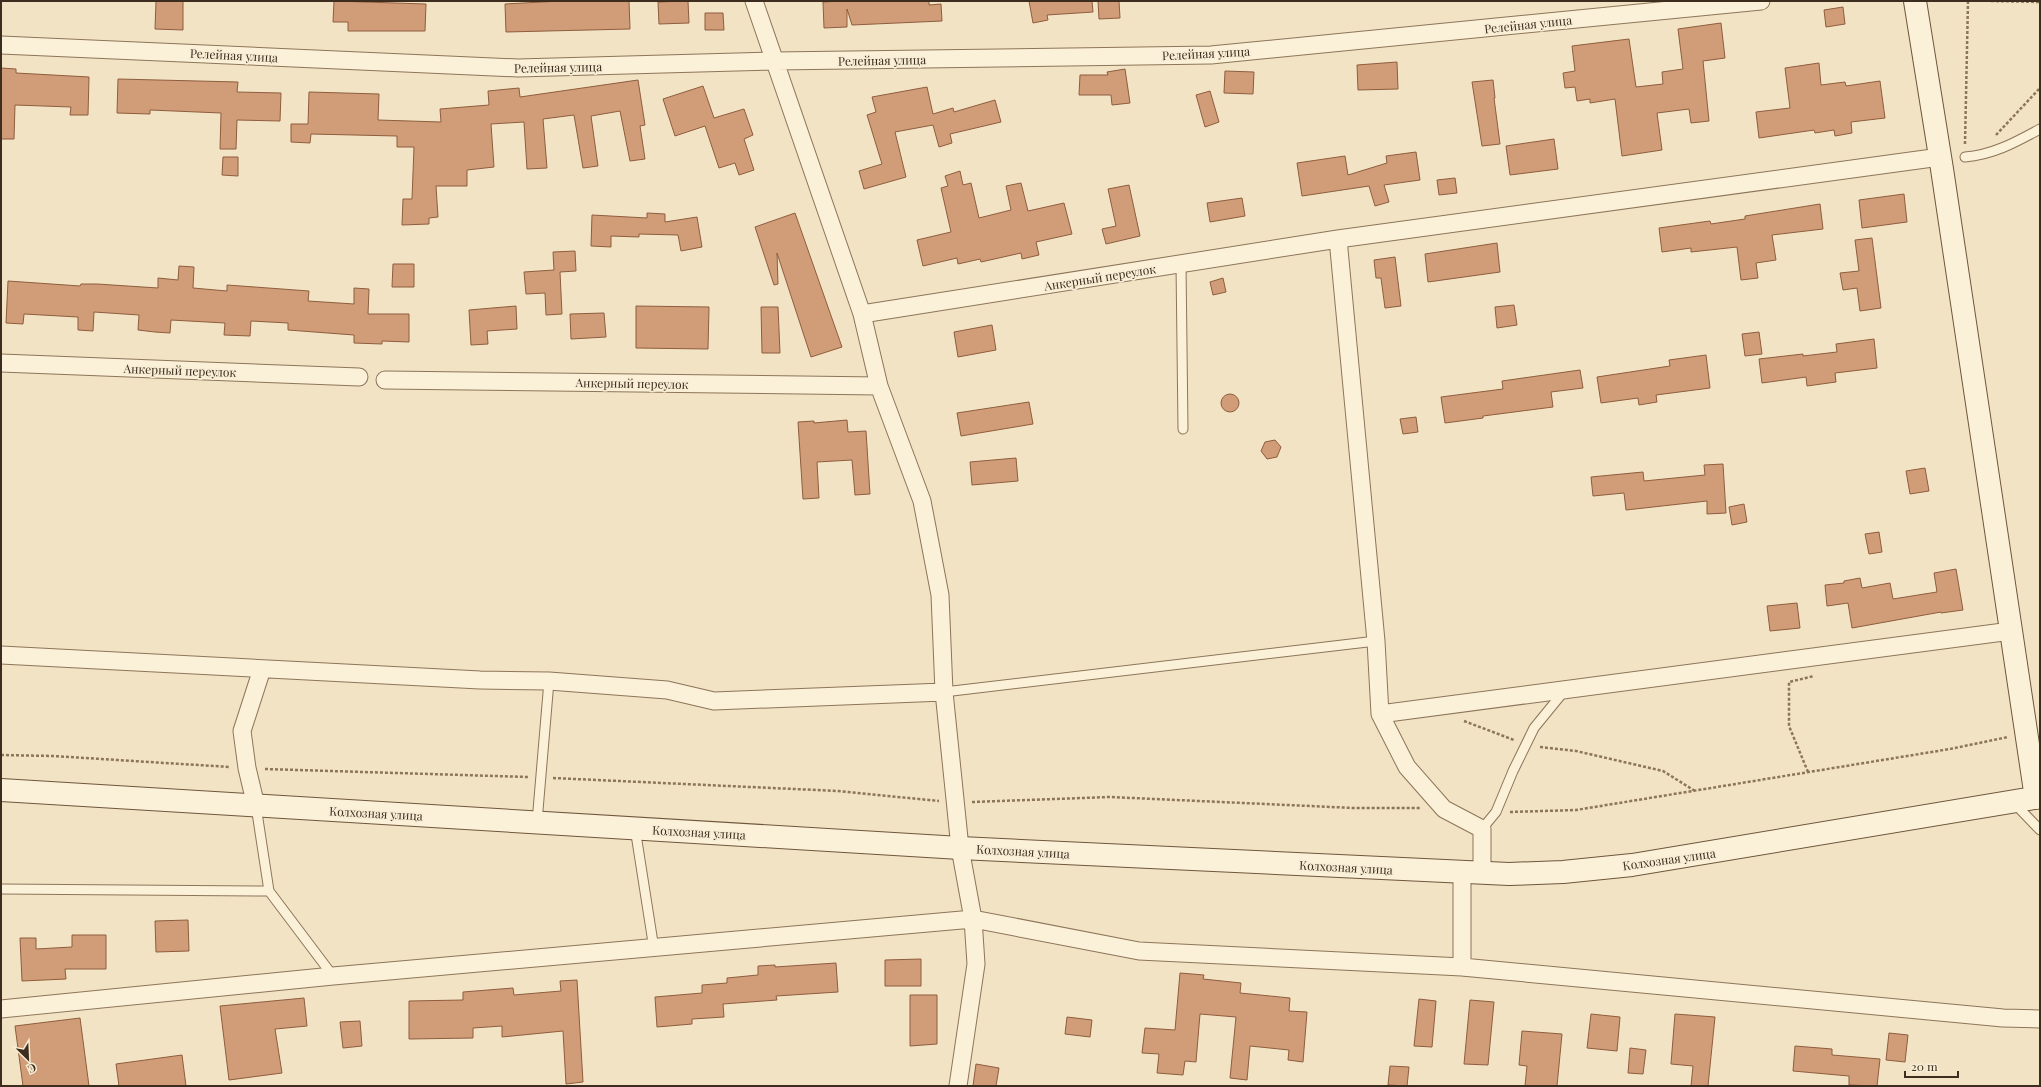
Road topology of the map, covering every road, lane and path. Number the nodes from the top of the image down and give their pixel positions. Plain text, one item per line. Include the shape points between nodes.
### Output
1 (754, 1) edge
2 (1760, 1) edge
3 (1915, 1) edge
4 (1968, 1) edge
5 (1991, 1) edge
6 (2040, 2) edge
7 (1, 45) edge
8 (775, 61) junction
9 (2040, 88) edge
10 (2040, 129) edge
11 (1977, 156) junction
12 (1940, 157) junction
13 (1965, 157) joint
14 (1338, 239) junction
15 (1181, 264) junction
16 (862, 314) junction
17 (1, 363) edge
18 (359, 376) dead end
19 (385, 380) dead end
20 (879, 386) junction
21 (1183, 429) dead end
22 (2011, 631) junction
23 (1376, 641) junction
24 (1, 655) edge
25 (262, 669) junction
26 (1820, 675) dead end
27 (549, 681) junction
28 (1566, 688) junction
29 (944, 692) junction
30 (1380, 714) junction
31 (1463, 721) dead end
32 (2026, 734) junction
33 (1525, 745) junction
34 (1, 755) edge
35 (247, 768) junction
36 (1808, 772) junction
37 (541, 777) junction
38 (1, 790) edge
39 (1695, 791) junction
40 (2038, 797) edge
41 (955, 802) junction
42 (2013, 802) junction
43 (256, 806) junction
44 (1444, 809) junction
45 (1496, 812) junction
46 (537, 822) junction
47 (635, 828) junction
48 (1482, 829) junction
49 (2040, 830) edge
50 (960, 848) junction
51 (1472, 873) junction
52 (1, 889) edge
53 (269, 891) junction
54 (972, 919) junction
55 (654, 949) junction
56 (1462, 967) junction
57 (333, 976) junction
58 (1, 1009) edge
59 (2040, 1019) edge
60 (958, 1086) edge

1 - 8 street
2 - 8 street, Релейная улица via 1211,55
3 - 12 main road
4 - 13 path
5 - 6 path
7 - 8 street, Релейная улица via 518,68
8 - 16 street
9 - 11 path
10 - 11 lane via 2006,148
11 - 13 lane
12 - 14 street, Анкерный переулок
12 - 22 main road
14 - 15 street, Анкерный переулок
14 - 23 street
15 - 16 street, Анкерный переулок
15 - 21 lane
16 - 20 street
17 - 18 street, Анкерный переулок
19 - 20 street, Анкерный переулок
20 - 29 street via 922,501 940,595
22 - 28 street
22 - 32 main road
23 - 29 lane
23 - 30 street
24 - 25 street
25 - 27 street
25 - 35 street via 242,731
26 - 36 path via 1789,682 1789,726
27 - 29 street via 667,690 714,701
27 - 37 lane
28 - 30 street
28 - 33 lane via 1534,728
29 - 41 street
30 - 44 street via 1407,767
31 - 33 path
32 - 36 path
32 - 40 main road
33 - 39 path via 1576,751 1662,771
33 - 45 lane
34 - 35 path
35 - 37 path
35 - 43 street
36 - 39 path
37 - 41 path via 838,791
37 - 46 lane
38 - 43 main road, Колхозная улица
39 - 45 path via 1576,810
40 - 42 main road, Колхозная улица
41 - 44 path via 1110,797 1354,808
41 - 50 street
42 - 49 lane
42 - 51 main road, Колхозная улица via 1632,865 1563,872
43 - 46 main road, Колхозная улица
43 - 53 lane
44 - 48 street
45 - 48 lane
46 - 47 main road, Колхозная улица
47 - 50 main road, Колхозная улица
47 - 55 lane
48 - 51 street
50 - 51 main road, Колхозная улица
50 - 54 street
51 - 56 street
52 - 53 lane
53 - 57 lane
54 - 55 street
54 - 56 street via 1139,951
54 - 60 street via 976,964
55 - 57 street
56 - 59 street
57 - 58 street

